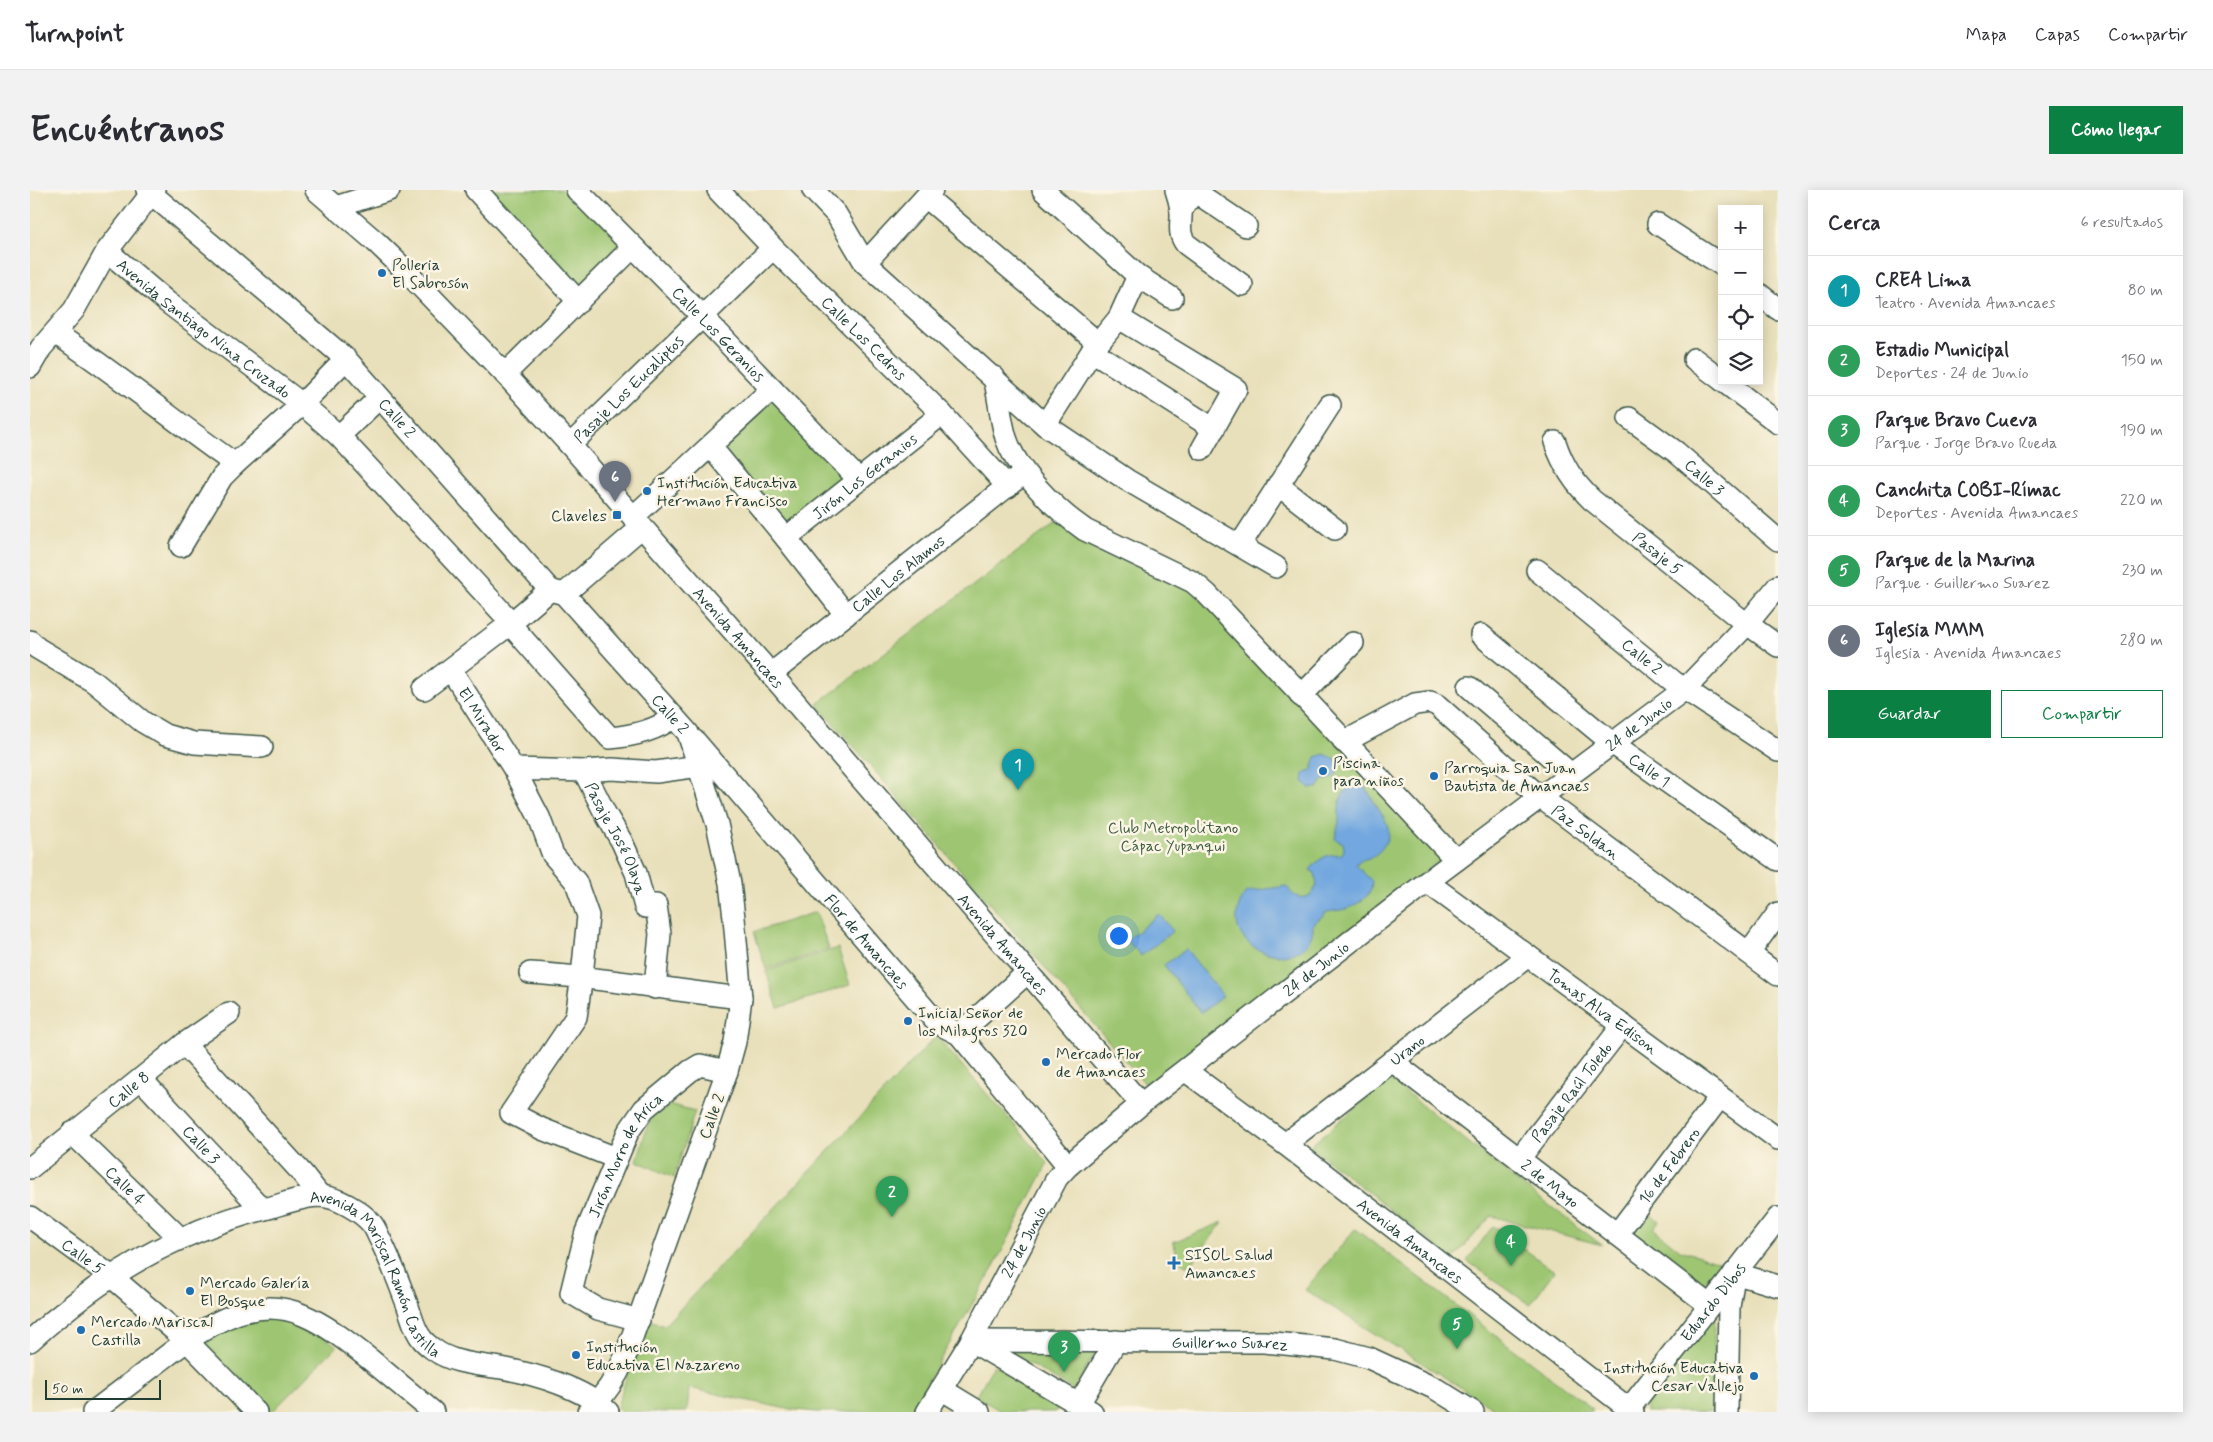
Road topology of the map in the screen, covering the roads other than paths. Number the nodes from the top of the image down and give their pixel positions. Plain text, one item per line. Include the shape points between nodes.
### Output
1 (316, 190) edge
2 (389, 190) edge
3 (476, 190) edge
4 (577, 190) edge
5 (718, 190) edge
6 (813, 190) edge
7 (1043, 190) edge
8 (1176, 190) edge
9 (1195, 190) edge
10 (151, 191) edge
11 (922, 195) edge
12 (1067, 200) edge
13 (1181, 200) edge
14 (336, 207) junction
15 (1658, 224) dead end
16 (1246, 226) dead end
17 (633, 247) junction
18 (773, 248) junction
19 (107, 251) junction
20 (865, 262) junction
21 (1718, 262) edge
22 (1138, 276) junction
23 (1242, 285) dead end
24 (1172, 298) dead end
25 (578, 302) junction
26 (702, 316) junction
27 (1119, 318) junction
28 (42, 340) edge
29 (1095, 347) junction
30 (346, 359) junction
31 (1694, 359) dead end
32 (30, 367) edge
33 (505, 374) junction
34 (994, 377) junction
35 (1718, 378) edge
36 (1727, 385) edge
37 (772, 389) junction
38 (379, 398) junction
39 (302, 404) junction
40 (1330, 405) dead end
41 (1028, 410) junction
42 (942, 414) junction
43 (1629, 418) dead end
44 (1778, 423) edge
45 (1045, 424) junction
46 (1214, 429) junction
47 (339, 436) junction
48 (1006, 439) junction
49 (1555, 442) dead end
50 (570, 445) junction
51 (710, 446) junction
52 (1202, 449) dead end
53 (235, 464) junction
54 (1025, 472) junction
55 (859, 480) junction
56 (1008, 486) junction
57 (1278, 486) junction
58 (637, 522) junction
59 (1335, 529) dead end
60 (786, 538) junction
61 (1778, 540) edge
62 (1240, 545) junction
63 (181, 546) dead end
64 (1276, 567) dead end
65 (1536, 570) dead end
66 (1778, 586) edge
67 (557, 592) junction
68 (846, 615) junction
69 (511, 624) junction
70 (1747, 624) junction
71 (1481, 636) dead end
72 (30, 641) edge
73 (1353, 643) dead end
74 (1778, 646) edge
75 (451, 670) junction
76 (771, 674) junction
77 (1468, 687) dead end
78 (424, 689) dead end
79 (1685, 689) junction
80 (1301, 696) junction
81 (674, 717) junction
82 (688, 733) junction
83 (1344, 742) junction
84 (1612, 743) junction
85 (262, 746) dead end
86 (1778, 751) edge
87 (699, 766) junction
88 (514, 769) junction
89 (584, 771) junction
90 (1570, 774) junction
91 (1540, 797) junction
92 (1456, 860) junction
93 (1778, 860) edge
94 (1428, 882) junction
95 (1778, 913) edge
96 (1749, 953) junction
97 (1528, 956) junction
98 (1028, 972) junction
99 (530, 974) dead end
100 (1778, 975) edge
101 (582, 976) junction
102 (655, 988) junction
103 (741, 998) junction
104 (230, 1013) dead end
105 (1623, 1025) junction
106 (959, 1034) junction
107 (184, 1044) junction
108 (1392, 1061) junction
109 (727, 1071) junction
110 (1186, 1071) junction
111 (141, 1079) junction
112 (1720, 1097) junction
113 (1141, 1104) junction
114 (72, 1133) junction
115 (1778, 1139) edge
116 (1285, 1144) junction
117 (616, 1158) junction
118 (1520, 1159) junction
119 (1068, 1166) junction
120 (30, 1168) edge
121 (320, 1196) junction
122 (262, 1209) junction
123 (30, 1217) edge
124 (1778, 1218) edge
125 (1617, 1234) junction
126 (180, 1238) junction
127 (1734, 1273) junction
128 (112, 1277) junction
129 (1778, 1286) edge
130 (1709, 1305) junction
131 (639, 1320) junction
132 (971, 1340) junction
133 (30, 1341) edge
134 (186, 1341) junction
135 (1116, 1341) junction
136 (941, 1389) junction
137 (1086, 1408) edge
138 (598, 1409) edge
139 (251, 1410) edge
140 (1631, 1410) edge
141 (93, 1412) edge
142 (433, 1412) edge
143 (927, 1412) edge
144 (979, 1412) edge
145 (1473, 1412) edge
146 (1727, 1412) edge

1 - 14 street, Avenida Amancaes
2 - 14 street
3 - 25 street
4 - 17 street, Calle Los Geranios
5 - 18 street, Calle Los Cedros
6 - 20 street via 836,214
7 - 12 street
8 - 13 street
9 - 13 street
9 - 16 street
10 - 19 street
10 - 30 street, Calle 2
11 - 20 street
11 - 29 street
12 - 22 street
13 - 23 street via 1180,232 1186,244
14 - 33 street, Avenida Amancaes via 382,247
15 - 21 street
17 - 25 street
17 - 26 street, Calle Los Geranios
18 - 26 street, Pasaje Los Eucaliptos
18 - 42 street, Calle Los Cedros
19 - 28 street via 74,310
19 - 39 street, Avenida Santiago Nina Cruzado via 167,302
20 - 34 street
22 - 24 street
22 - 27 street
25 - 33 street
26 - 37 street, Calle Los Geranios
26 - 50 street, Pasaje Los Eucaliptos
27 - 29 street
27 - 46 street via 1236,389
28 - 32 street
28 - 53 street via 111,371
29 - 45 street
29 - 46 street
30 - 38 street, Calle 2
30 - 39 street
31 - 35 street
33 - 50 street, Avenida Amancaes
34 - 41 street
34 - 48 street
36 - 44 street
37 - 51 street
37 - 55 street, Calle Los Geranios
38 - 47 street
38 - 67 street, Calle 2
39 - 47 street, Avenida Santiago Nina Cruzado
39 - 53 street
40 - 57 street
41 - 45 street
41 - 48 street via 1013,419
42 - 55 street, Jirón Los Geranios
42 - 56 street, Calle Los Cedros
43 - 61 street, Calle 3 via 1676,452
45 - 62 street via 1127,480
46 - 52 street
47 - 69 street, Avenida Santiago Nina Cruzado
48 - 54 street
49 - 70 street, Pasaje 5 via 1562,462 1578,487
50 - 58 street, Avenida Amancaes
51 - 58 street
51 - 60 street
53 - 63 street via 222,478
54 - 56 street, Calle Los Alamos
54 - 80 street via 1060,510 1085,530 1193,582
55 - 60 street, Jirón Los Geranios
56 - 68 street, Calle Los Alamos
57 - 59 street
57 - 62 street
58 - 67 street
58 - 76 street, Avenida Amancaes
60 - 68 street
62 - 64 street
65 - 79 street, Calle 2
66 - 70 street, 24 de Junio
67 - 69 street
67 - 81 street, Calle 2
68 - 76 street, Calle Los Alamos
69 - 75 street
69 - 81 street, Avenida Santiago Nina Cruzado via 610,738 633,736 663,725
70 - 74 street, Pasaje 5
70 - 79 street, 24 de Junio
71 - 84 street, Calle 1
72 - 85 street via 94,682 143,722 165,735 194,743
73 - 80 street
75 - 78 street
75 - 88 street, El Mirador
76 - 98 street, Avenida Amancaes
77 - 90 street
79 - 84 street, 24 de Junio
79 - 86 street, Calle 2
80 - 83 street
81 - 82 street, Calle 2
82 - 87 street, Calle 2
82 - 106 street, Flor de Amancaes via 937,1023
83 - 91 street, Paz Soldan via 1415,704 1430,702
83 - 92 street
84 - 90 street, 24 de Junio
84 - 93 street, Calle 1
87 - 89 street via 656,772
87 - 103 street, Calle 2 via 717,824 730,884
88 - 89 street
88 - 101 street, El Mirador via 539,817 553,855 576,882 582,896 588,916
89 - 102 street, Pasaje José Olaya via 622,842 660,934
90 - 91 street, 24 de Junio
91 - 92 street, 24 de Junio
91 - 96 street, Paz Soldan
92 - 94 street, 24 de Junio
94 - 97 street, Tomas Alva Edison
94 - 110 street, 24 de Junio
95 - 96 street
96 - 100 street, Paz Soldan
97 - 105 street, Tomas Alva Edison
97 - 108 street, Urano
98 - 106 street
98 - 113 street, Avenida Amancaes
99 - 101 street
101 - 102 street
101 - 117 street, El Mirador via 576,1017 511,1113
102 - 103 street
103 - 109 street, Calle 2
104 - 107 street, Calle 8
105 - 112 street, Tomas Alva Edison
105 - 118 street, Pasaje Raúl Toledo
106 - 119 street, Flor de Amancaes
107 - 111 street, Calle 8
107 - 121 street
108 - 116 street, Urano
108 - 118 street, 2 de Mayo
109 - 117 street, Jirón Morro de Arica via 700,1065 690,1071 644,1110 628,1132
109 - 131 street, Calle 2
110 - 113 street, 24 de Junio
110 - 116 street, Avenida Amancaes
111 - 114 street, Calle 8
111 - 122 street, Calle 3
112 - 115 street, Tomas Alva Edison
112 - 125 street, 16 de Febrero
113 - 119 street, 24 de Junio
114 - 120 street, Calle 8
114 - 126 street, Calle 4
116 - 140 street, Avenida Amancaes
117 - 131 street, Jirón Morro de Arica via 586,1232 572,1293 598,1309
118 - 125 street, 2 de Mayo
119 - 132 street, 24 de Junio via 1057,1178
121 - 122 street, Avenida Mariscal Ramón Castilla
121 - 138 street, Avenida Mariscal Ramón Castilla via 345,1205 373,1225 392,1263 421,1338 434,1350 471,1364 501,1368 569,1386
122 - 126 street, Avenida Mariscal Ramón Castilla
123 - 128 street, Calle 5
124 - 127 street, Eduardo Dibos
125 - 130 street, 2 de Mayo
126 - 128 street, Avenida Mariscal Ramón Castilla
127 - 129 street
127 - 130 street, Eduardo Dibos
127 - 146 street via 1729,1307
128 - 133 street, Avenida Mariscal Ramón Castilla via 70,1304
128 - 134 street, Calle 5
130 - 140 street, Eduardo Dibos
131 - 138 street, Calle 2 via 617,1377
132 - 135 street, Guillermo Suarez
132 - 136 street, 24 de Junio
132 - 137 street
134 - 139 street, Calle 5
134 - 141 street
134 - 142 street via 240,1312 262,1308 301,1314 342,1337
135 - 137 street
135 - 145 street, Guillermo Suarez via 1264,1342 1335,1348 1369,1358 1436,1389
136 - 143 street, 24 de Junio
136 - 144 street

